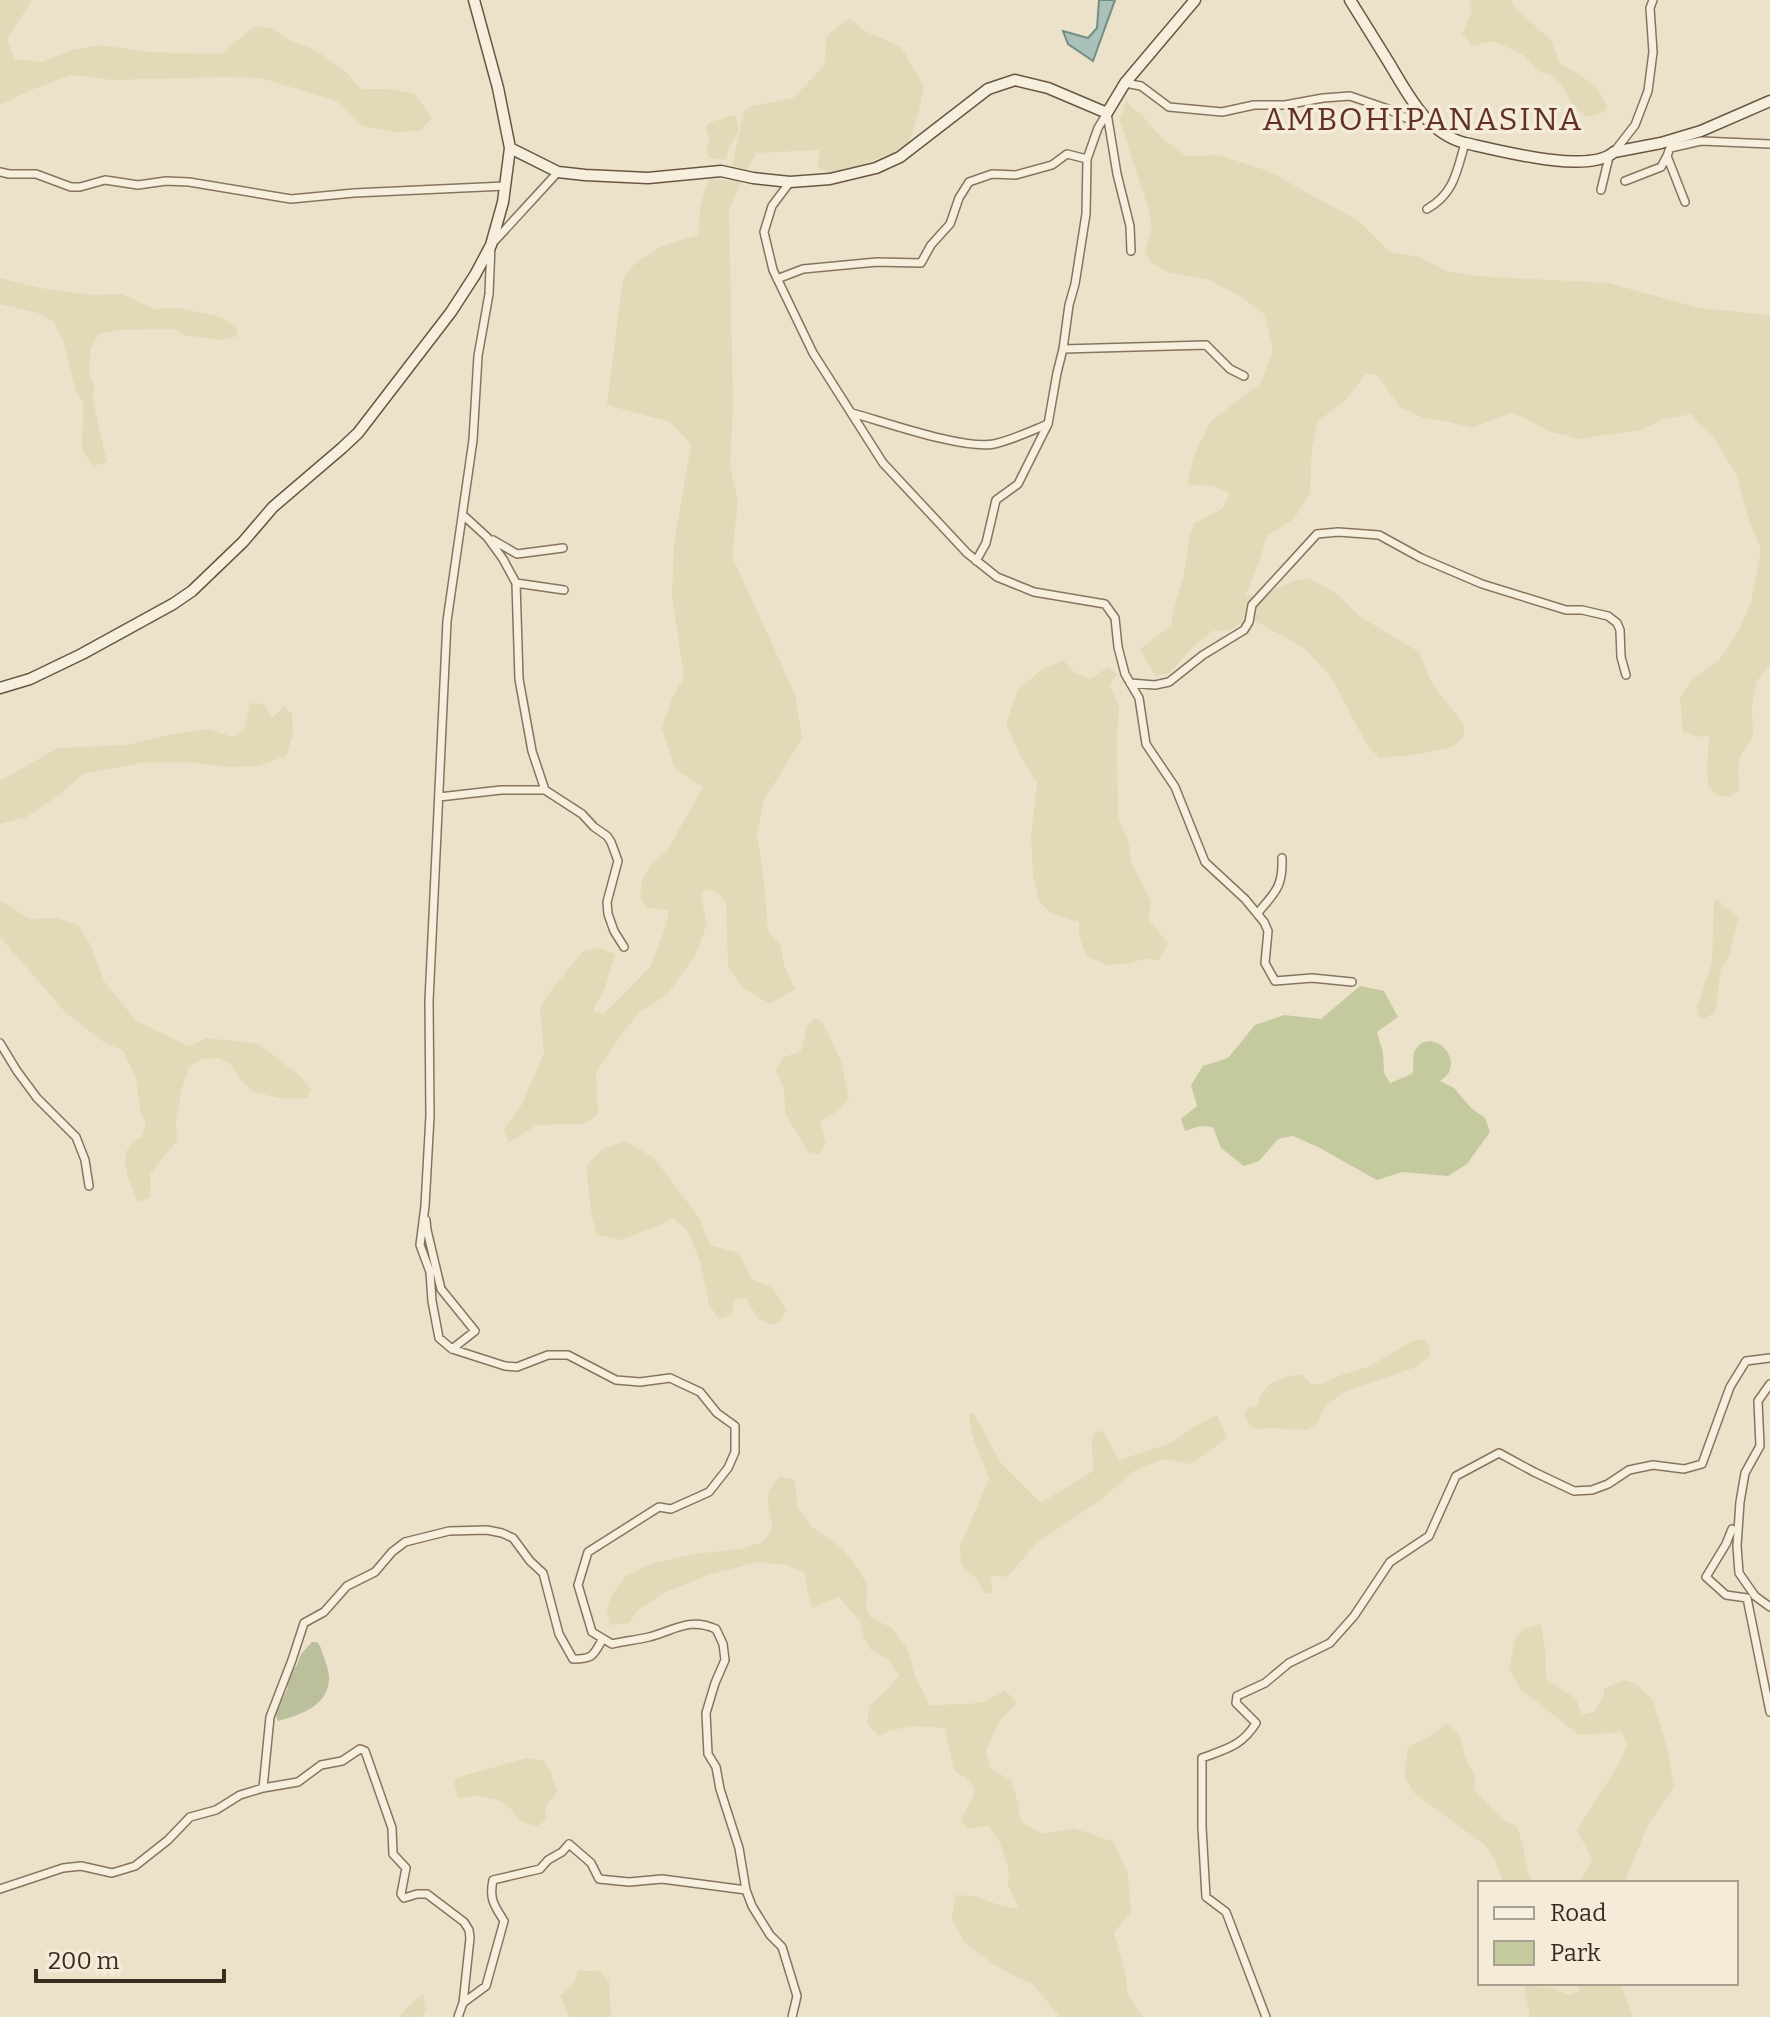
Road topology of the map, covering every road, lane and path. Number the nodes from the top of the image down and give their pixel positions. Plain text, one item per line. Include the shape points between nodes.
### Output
1 (474, 0) edge
2 (1195, 0) edge
3 (1350, 0) edge
4 (1653, 0) edge
5 (1125, 83) junction
6 (1770, 101) edge
7 (1107, 113) junction
8 (1421, 113) junction
9 (1465, 143) junction
10 (1770, 144) edge
11 (510, 148) junction
12 (1670, 148) junction
13 (1611, 154) junction
14 (1087, 159) junction
15 (0, 172) edge
16 (558, 172) junction
17 (1625, 181) dead end
18 (790, 182) junction
19 (505, 186) junction
20 (1601, 190) dead end
21 (1685, 202) dead end
22 (1427, 209) dead end
23 (491, 245) junction
24 (1131, 251) dead end
25 (777, 279) junction
26 (1063, 349) junction
27 (1244, 376) dead end
28 (852, 413) junction
29 (1048, 424) junction
30 (463, 515) junction
31 (487, 537) junction
32 (563, 548) dead end
33 (976, 561) junction
34 (516, 583) junction
35 (564, 590) dead end
36 (1626, 675) dead end
37 (1130, 683) junction
38 (0, 688) edge
39 (545, 790) junction
40 (439, 797) junction
41 (1282, 858) dead end
42 (1257, 914) junction
43 (624, 947) dead end
44 (1352, 982) dead end
45 (0, 1043) edge
46 (89, 1186) dead end
47 (425, 1206) junction
48 (452, 1349) junction
49 (1770, 1358) edge
50 (1770, 1384) edge
51 (1732, 1529) dead end
52 (1751, 1597) junction
53 (1770, 1607) edge
54 (602, 1640) junction
55 (1770, 1712) edge
56 (263, 1788) junction
57 (0, 1889) edge
58 (746, 1890) junction
59 (463, 2003) junction
60 (458, 2017) edge
61 (792, 2017) edge
62 (1266, 2017) edge

1 - 11 street
2 - 5 street
3 - 8 street
4 - 13 street via 1648,91 1635,125
5 - 7 street
5 - 8 street via 1141,86 1169,107 1222,112 1350,96 1406,118
6 - 12 street
7 - 14 street
7 - 18 street via 1015,80 988,89 900,157 876,168
7 - 24 street
8 - 9 street
9 - 13 street via 1527,157 1587,162
9 - 22 street via 1447,194
10 - 12 street via 1701,141
11 - 16 street
11 - 19 street
12 - 13 street
12 - 17 street via 1661,167
12 - 21 street
13 - 20 street
14 - 25 street via 1067,154 1052,165 969,182 950,224 921,263 803,269
14 - 26 street via 1086,214
15 - 19 street via 36,174 71,187 105,180 138,185 189,182 291,199
16 - 18 street via 648,178 721,171
16 - 23 street
18 - 25 street via 772,206 764,232
19 - 23 street
23 - 30 street
23 - 38 street via 451,312 358,433 273,507 200,584 82,654
25 - 28 street via 813,353
26 - 27 street via 1206,345
26 - 29 street
28 - 29 street via 983,445
28 - 33 street via 883,463
29 - 33 street via 1018,484 996,500
30 - 31 street
30 - 40 street via 447,621
31 - 32 street via 517,554
31 - 34 street
33 - 37 street via 997,577 1034,592 1105,604 1115,618
34 - 35 street
34 - 39 street via 519,679
36 - 37 street via 1620,630 1608,616 1566,610 1482,584 1379,535 1338,532 1317,534 1252,605 1244,630 1169,682
37 - 42 street via 1139,698 1146,744 1175,787 1205,862
39 - 40 street
39 - 43 street via 582,814 611,842 618,861 608,914
40 - 47 street
41 - 42 street via 1278,889
42 - 44 street via 1268,931 1265,963 1275,981
45 - 46 street via 37,1098 76,1137
47 - 48 street via 420,1245 430,1272 439,1338
47 - 48 street via 441,1289 475,1331
48 - 54 street via 505,1366 568,1355 616,1380 670,1378 700,1392 735,1426 735,1452 709,1492 671,1509 659,1507 588,1552 578,1585 592,1632
49 - 62 street via 1746,1361 1730,1387 1702,1464 1629,1470 1608,1484 1574,1491 1499,1453 1456,1476 1429,1536 1390,1562 1330,1643 1237,1696 1236,1703 1256,1723 1235,1746 1202,1758 1206,1897 1226,1912
50 - 52 street via 1758,1401 1760,1446 1745,1473 1740,1502 1739,1573
51 - 52 street via 1706,1577 1726,1595
52 - 53 street
52 - 55 street
54 - 56 street via 594,1655 573,1659 559,1634 543,1573 513,1538 487,1530 460,1530 405,1542 375,1572 347,1586 324,1612 304,1623 270,1717
54 - 58 street via 612,1644 651,1637 678,1626 704,1624 716,1629 725,1660 706,1713 708,1754 739,1848
56 - 57 street via 190,1817 135,1866 112,1873 63,1868
56 - 59 street via 298,1782 321,1765 365,1751 392,1828 393,1854 406,1868 401,1894 427,1894 469,1930
58 - 59 street via 662,1879 599,1879 591,1863 569,1844 540,1869 493,1880 490,1894 504,1921 486,1986
58 - 61 street via 782,1947 797,1996
59 - 60 street

